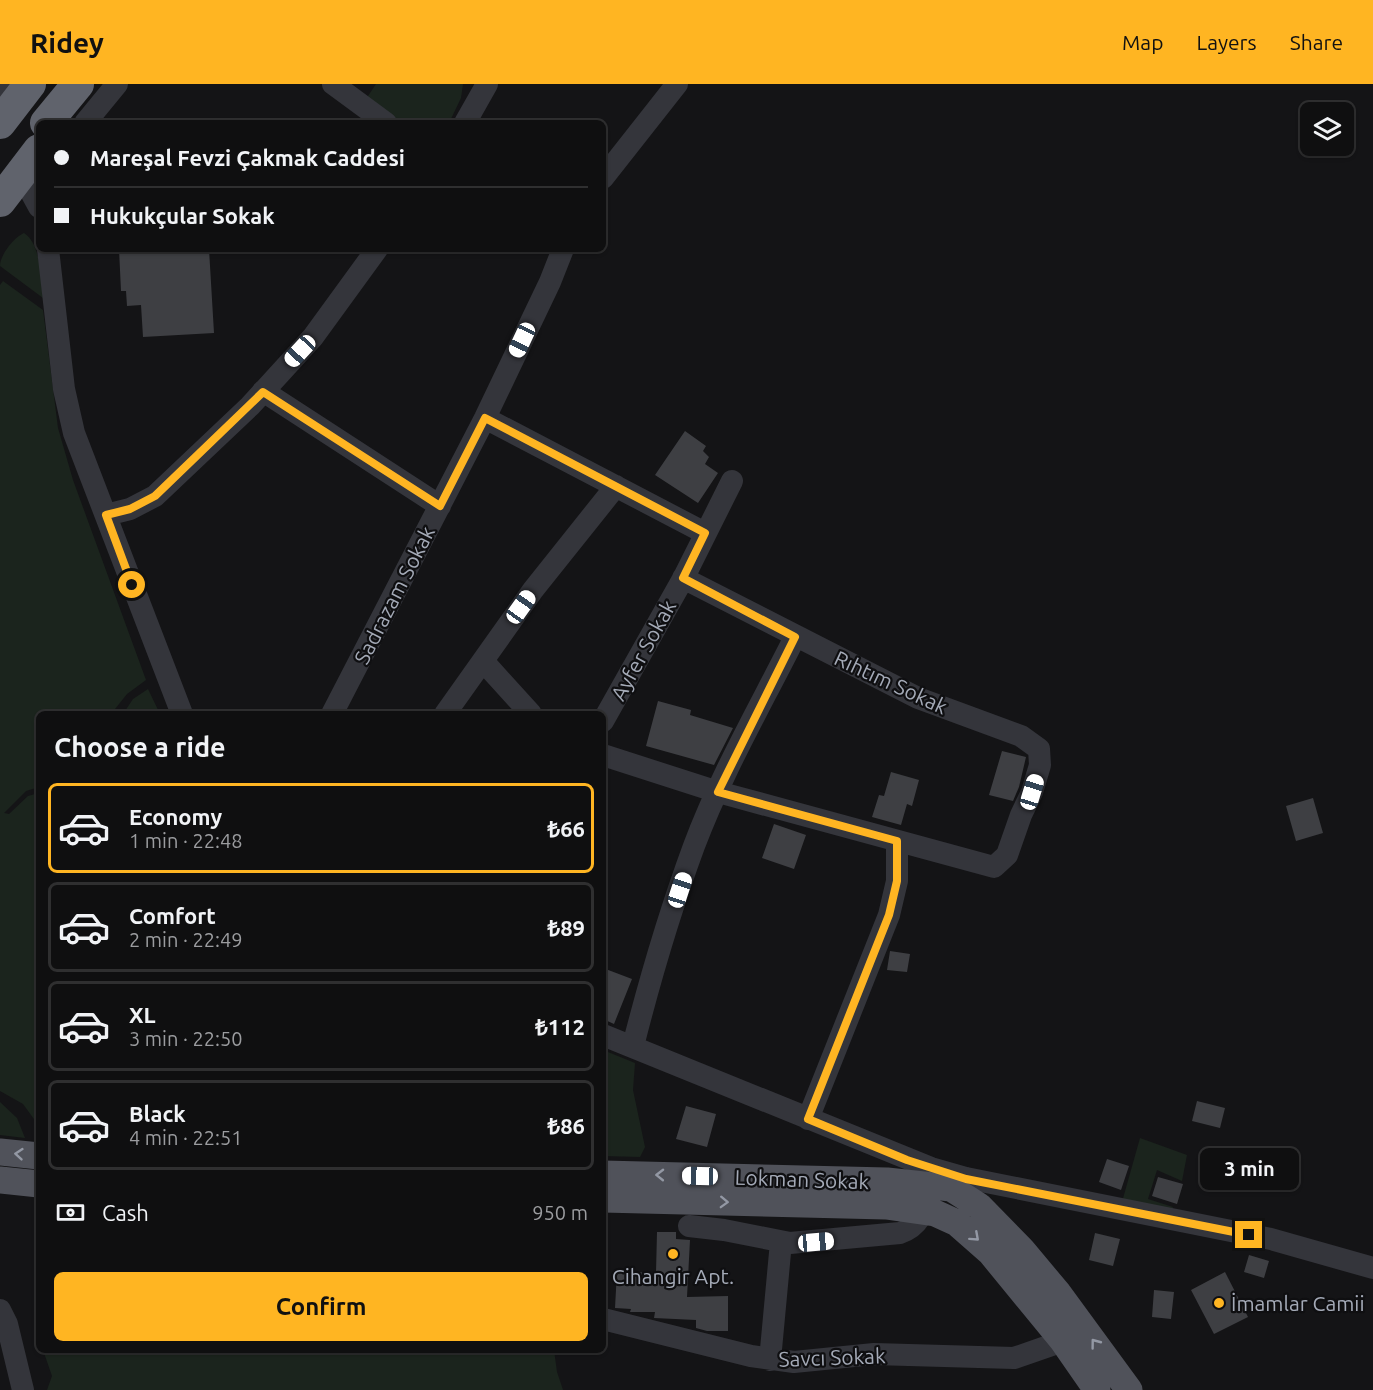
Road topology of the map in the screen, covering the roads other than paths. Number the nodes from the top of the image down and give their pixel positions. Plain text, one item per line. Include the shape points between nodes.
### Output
1 (5, 84) edge
2 (30, 84) edge
3 (78, 84) edge
4 (84, 84) edge
5 (117, 84) edge
6 (333, 84) edge
7 (677, 84) edge
8 (486, 85) edge
9 (0, 94) edge
10 (48, 120) edge
11 (59, 120) edge
12 (87, 120) edge
13 (382, 120) edge
14 (467, 120) edge
15 (0, 123) edge
16 (28, 158) edge
17 (606, 174) edge
18 (36, 194) edge
19 (0, 201) edge
20 (48, 252) edge
21 (375, 252) edge
22 (557, 252) edge
23 (263, 392) junction
24 (485, 418) junction
25 (732, 481) dead end
26 (616, 486) junction
27 (440, 506) junction
28 (106, 515) junction
29 (705, 533) junction
30 (683, 578) junction
31 (795, 637) junction
32 (483, 660) junction
33 (181, 711) edge
34 (334, 711) edge
35 (447, 711) edge
36 (528, 711) edge
37 (606, 716) edge
38 (606, 756) edge
39 (718, 792) junction
40 (897, 841) junction
41 (606, 1036) edge
42 (633, 1046) junction
43 (808, 1119) junction
44 (0, 1152) edge
45 (36, 1156) edge
46 (606, 1174) edge
47 (930, 1176) junction
48 (0, 1180) edge
49 (36, 1184) edge
50 (606, 1199) edge
51 (924, 1210) junction
52 (689, 1226) dead end
53 (781, 1242) junction
54 (1373, 1269) edge
55 (0, 1310) edge
56 (606, 1321) edge
57 (1063, 1341) junction
58 (770, 1360) junction
59 (22, 1390) edge
60 (1097, 1390) edge
61 (1129, 1390) edge

1 - 9 street
2 - 15 highway
3 - 10 highway
4 - 11 highway
5 - 12 street
6 - 13 street
7 - 17 street
8 - 14 street
16 - 18 street
16 - 19 highway
20 - 28 street via 68,412
21 - 23 street via 313,338
22 - 24 street, Sadrazam Sokak
23 - 27 street
23 - 28 street via 155,496 130,509
24 - 26 street
24 - 27 street, Sadrazam Sokak
25 - 29 street, Ayfer Sokak
26 - 29 street
26 - 32 street
27 - 34 street, Sadrazam Sokak
28 - 33 street
29 - 30 street, Ayfer Sokak
30 - 31 street, Rıhtım Sokak
30 - 37 street, Ayfer Sokak
31 - 39 street
31 - 40 street, Rıhtım Sokak via 918,698 1021,736 1039,749 1040,765 1032,792 1007,855 994,867
32 - 35 street
32 - 36 street
38 - 39 street
39 - 40 street
39 - 42 street via 694,845
40 - 43 street via 897,881 889,915
41 - 42 street
42 - 43 street
43 - 47 street
45 -> 44 main road
47 -> 46 main road, Lokman Sokak
47 - 51 street
47 - 54 street via 966,1179 1271,1239
61 -> 47 main road, Lokman Sokak via 1058,1293 999,1226 961,1192
48 - 49 main road
50 -> 51 main road, Lokman Sokak
51 - 53 street via 916,1225 900,1233
51 -> 57 main road, Lokman Sokak via 957,1222 981,1242
52 - 53 street
53 - 58 street
55 - 59 street via 7,1324
56 - 58 street, Savcı Sokak
57 - 58 street, Savcı Sokak via 1014,1358 891,1354 813,1361
57 - 60 main road, Lokman Sokak

